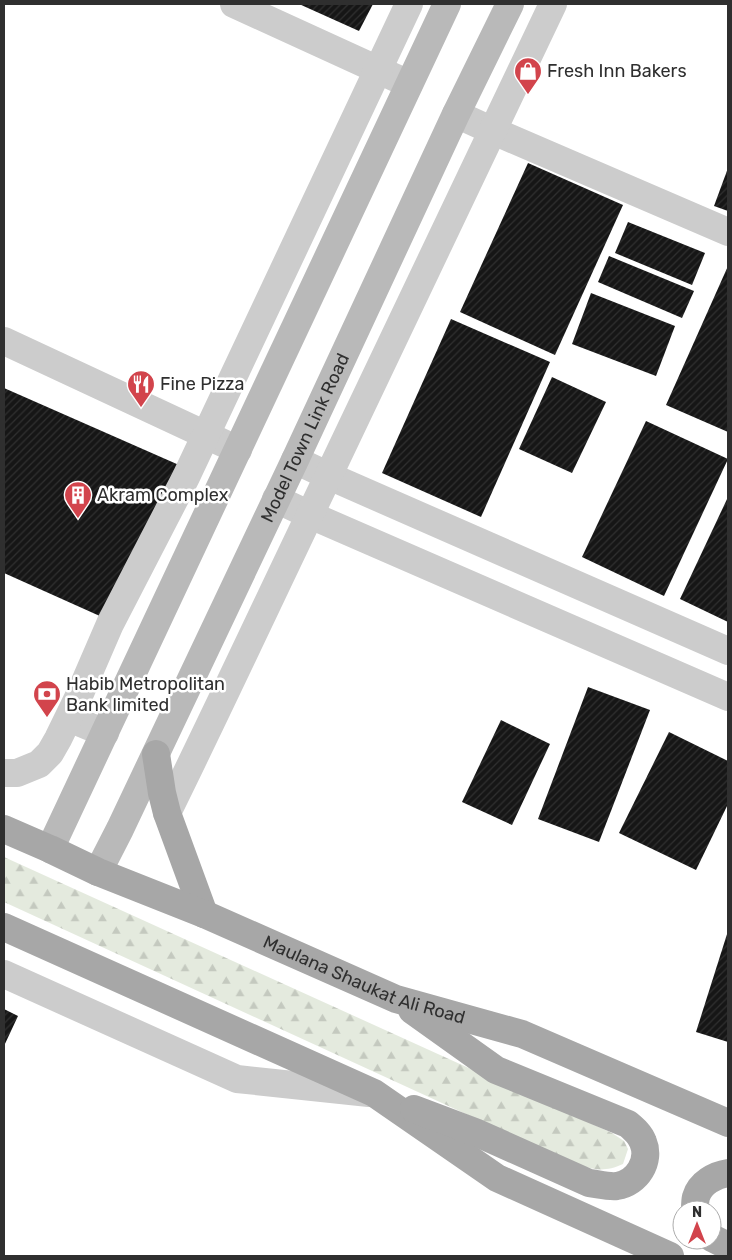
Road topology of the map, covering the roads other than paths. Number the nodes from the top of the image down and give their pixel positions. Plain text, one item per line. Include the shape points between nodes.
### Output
1 (234, 4) edge
2 (409, 4) edge
3 (447, 4) edge
4 (510, 4) edge
5 (553, 4) edge
6 (378, 69) junction
7 (409, 84) junction
8 (456, 114) junction
9 (492, 130) junction
10 (728, 232) edge
11 (4, 341) edge
12 (205, 435) junction
13 (238, 450) junction
14 (295, 460) junction
15 (329, 476) junction
16 (276, 499) junction
17 (310, 516) junction
18 (728, 651) edge
19 (728, 697) edge
20 (68, 718) junction
21 (105, 733) junction
22 (156, 754) junction
23 (4, 773) edge
24 (166, 813) junction
25 (4, 830) edge
26 (50, 849) junction
27 (98, 872) junction
28 (204, 914) junction
29 (4, 927) edge
30 (4, 974) edge
31 (396, 999) junction
32 (374, 1093) junction
33 (728, 1123) edge
34 (728, 1173) edge
35 (696, 1200) edge
36 (670, 1256) edge

1 - 6 street
2 - 6 street
3 - 7 main road
4 - 8 main road, Model Town Link Road
5 - 9 street
6 - 7 street
6 - 12 street
7 - 13 main road
8 - 9 street
8 - 14 main road, Model Town Link Road
9 - 10 street
9 - 15 street
11 - 12 street
12 - 13 street
12 - 20 street via 110,624
13 - 21 main road
14 - 15 street
14 - 16 main road, Model Town Link Road
15 - 17 street
15 - 18 street
16 - 17 street
16 - 22 main road, Model Town Link Road
17 - 19 street
17 - 24 street
20 - 21 street
20 - 23 street via 50,753 39,764 17,773
21 - 26 main road
22 - 24 main road
22 - 27 main road, Model Town Link Road
24 - 28 main road
25 - 26 main road, Maulana Shaukat Ali Road
26 - 27 main road, Maulana Shaukat Ali Road
27 - 28 main road, Maulana Shaukat Ali Road
28 - 31 main road, Maulana Shaukat Ali Road
29 - 32 main road
30 - 32 street via 237,1079
31 - 32 main road via 496,1070 628,1124 644,1142 644,1162 638,1174 625,1184 590,1183 475,1132
31 - 33 main road, Maulana Shaukat Ali Road via 522,1034
32 - 36 main road via 497,1178
34 - 35 main road via 711,1179 700,1189

